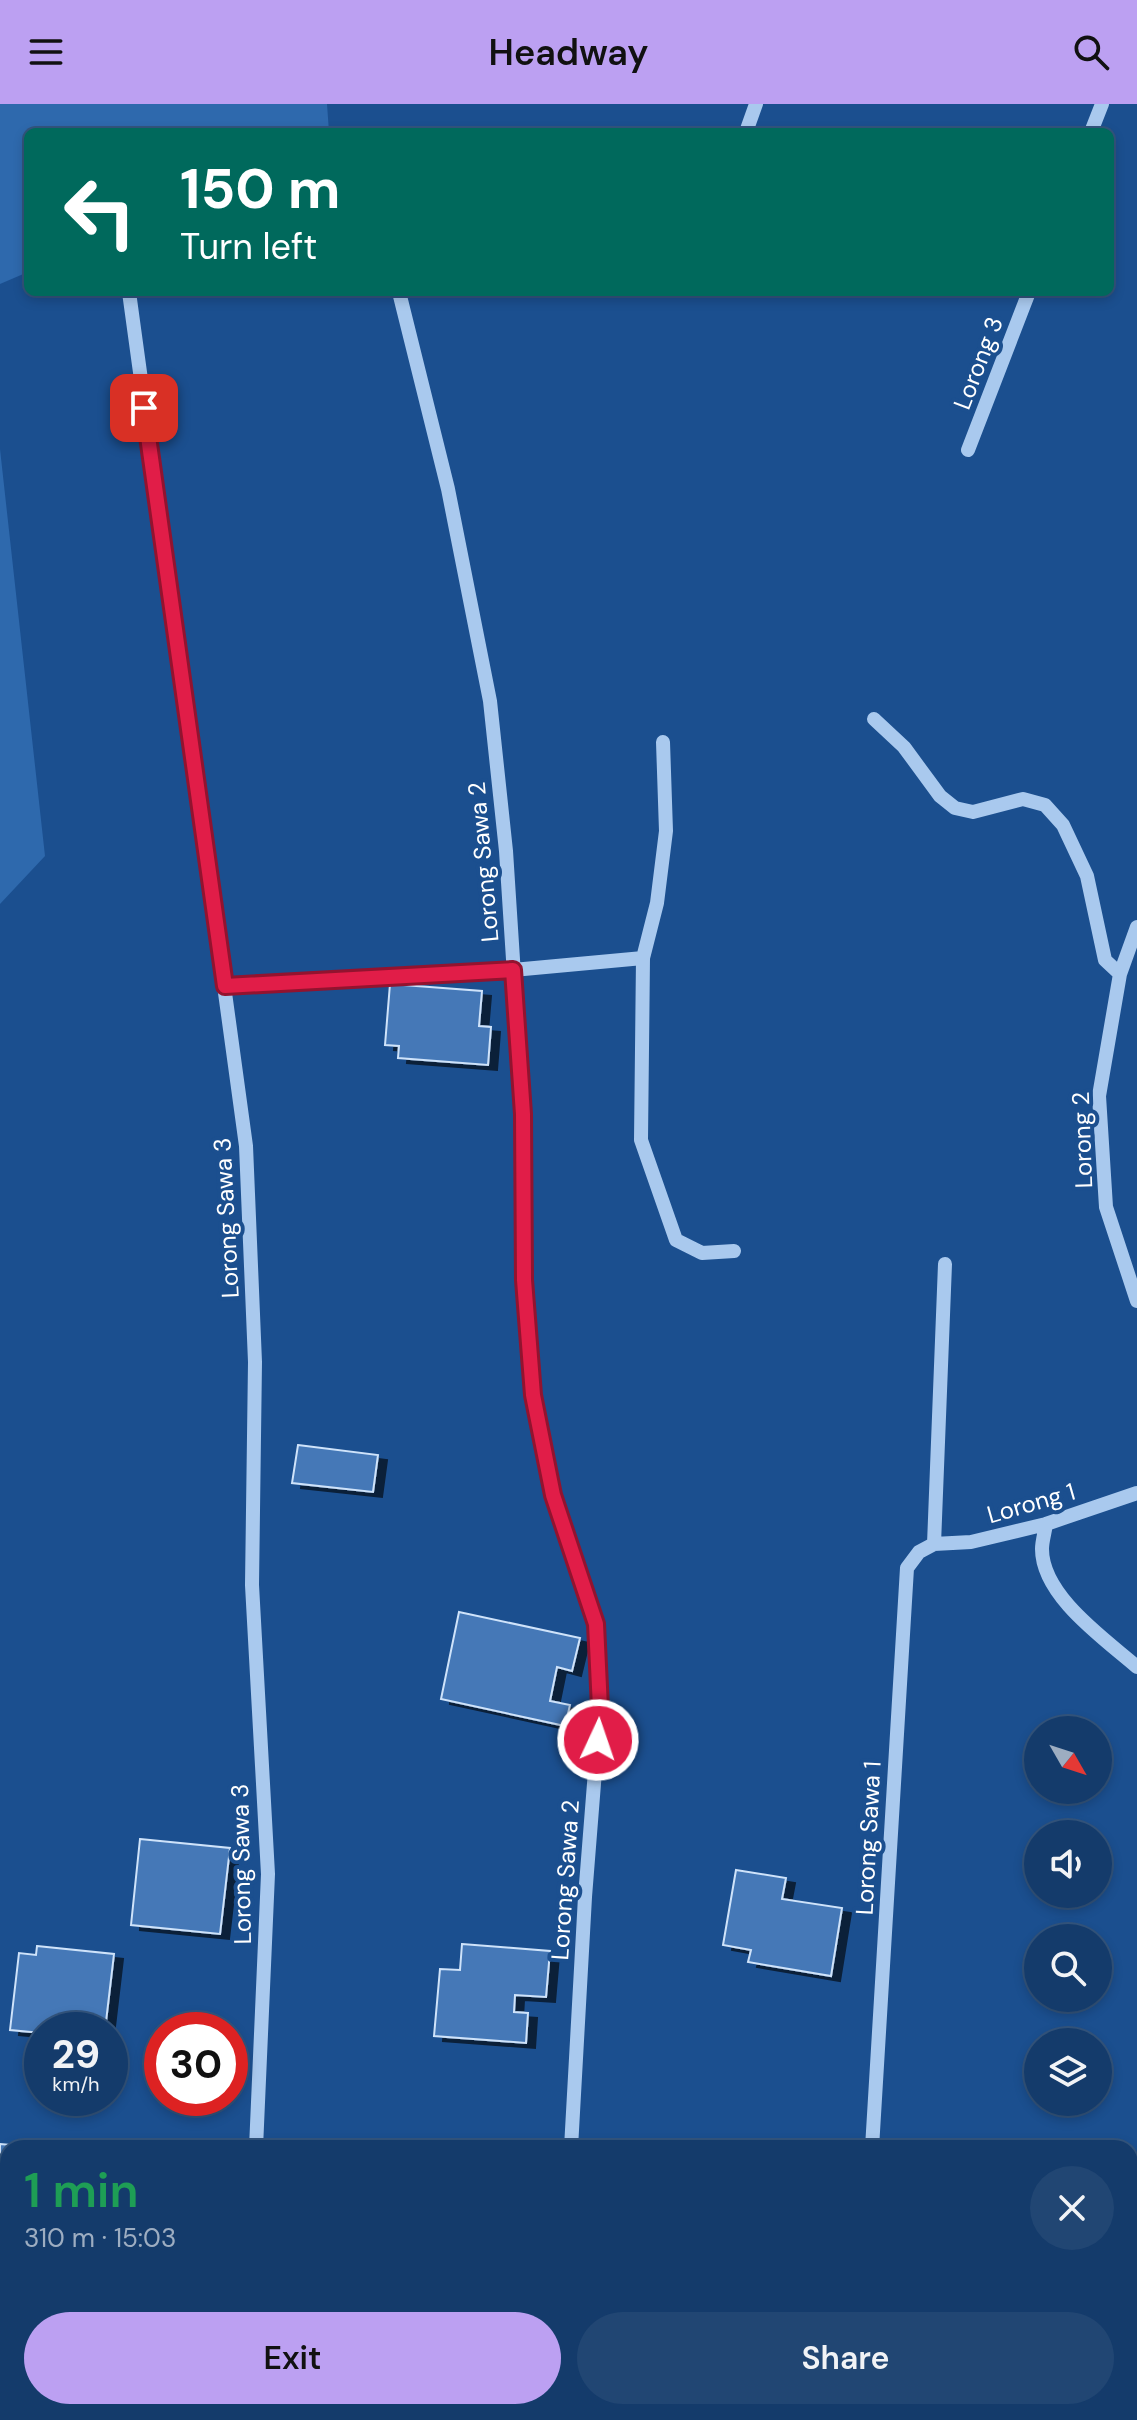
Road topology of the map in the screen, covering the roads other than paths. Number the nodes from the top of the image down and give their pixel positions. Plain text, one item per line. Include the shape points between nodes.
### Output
1 (756, 104) edge
2 (1102, 104) edge
3 (747, 128) edge
4 (1093, 128) edge
5 (130, 296) edge
6 (400, 296) edge
7 (1027, 296) edge
8 (968, 450) dead end
9 (874, 719) dead end
10 (663, 742) dead end
11 (1137, 927) edge
12 (643, 958) junction
13 (513, 970) junction
14 (1120, 974) junction
15 (225, 986) junction
16 (734, 1251) dead end
17 (945, 1264) dead end
18 (1137, 1301) edge
19 (1137, 1493) edge
20 (1046, 1524) junction
21 (934, 1544) junction
22 (1137, 1667) edge
23 (256, 2140) edge
24 (571, 2140) edge
25 (872, 2140) edge

1 - 3 street
2 - 4 street
5 - 15 street, Lorong Sawa 3
6 - 13 street, Lorong Sawa 2 via 448,489 490,701
7 - 8 street, Lorong 3
9 - 14 street via 955,808 973,812 1023,799 1045,805 1063,825 1087,876 1105,960
10 - 12 street via 666,831
11 - 14 street, Lorong 2
12 - 13 street
12 - 16 street via 641,1140 676,1240 702,1253
13 - 15 street
13 - 24 street, Lorong Sawa 2 via 533,1395 553,1495 596,1624 600,1708
14 - 18 street, Lorong 2 via 1099,1096 1106,1207
15 - 23 street, Lorong Sawa 3 via 246,1146 255,1362 252,1585 268,1874
17 - 21 street
19 - 20 street, Lorong 1
20 - 21 street, Lorong 1 via 971,1542
20 - 22 street via 1046,1571 1072,1610
21 - 25 street, Lorong Sawa 1 via 907,1568

